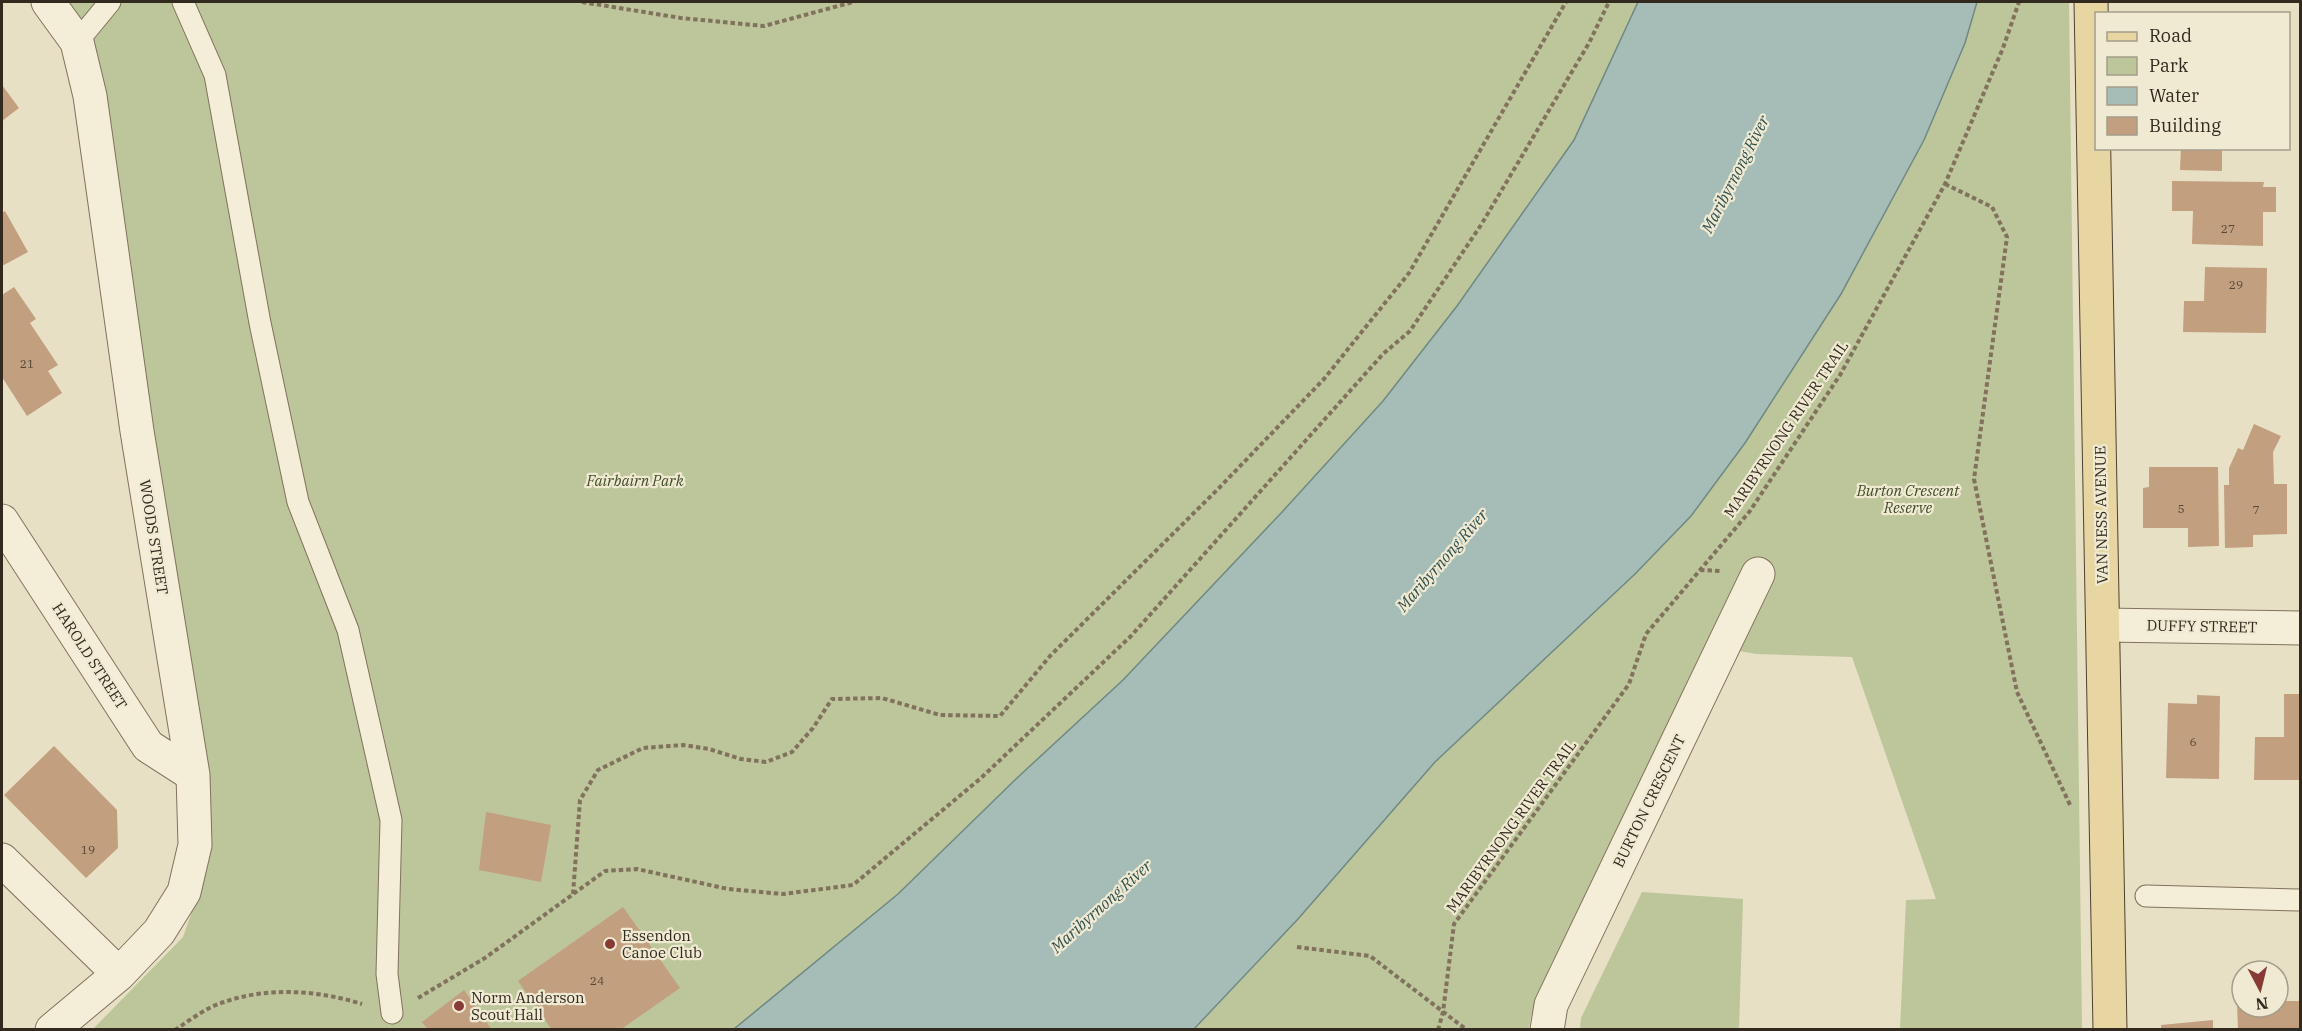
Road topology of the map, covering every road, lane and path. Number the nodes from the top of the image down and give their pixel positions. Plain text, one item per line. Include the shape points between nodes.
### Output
1 (48, 2) edge
2 (110, 2) edge
3 (183, 2) edge
4 (582, 2) edge
5 (853, 2) edge
6 (1566, 2) edge
7 (1609, 2) edge
8 (2019, 2) edge
9 (2091, 2) edge
10 (77, 42) junction
11 (1945, 184) junction
12 (2, 521) edge
13 (1758, 574) dead end
14 (2103, 625) junction
15 (2301, 628) edge
16 (194, 775) junction
17 (2073, 812) dead end
18 (2, 860) edge
19 (573, 894) junction
20 (2146, 896) dead end
21 (2301, 900) edge
22 (1297, 947) dead end
23 (119, 974) junction
24 (1443, 1012) junction
25 (392, 1013) junction
26 (52, 1029) edge
27 (176, 1029) edge
28 (1438, 1029) edge
29 (1467, 1029) edge
30 (1547, 1029) edge
31 (2110, 1029) edge

1 - 10 street, WOODS STREET
2 - 10 lane
3 - 25 lane via 215,75 260,323 298,502 348,630 391,820 387,974
4 - 5 path via 764,26
6 - 19 path via 1409,273 1324,379 1050,656 1000,716 940,715 882,698 832,699 792,752 766,762 683,745 643,748 598,770 580,800
7 - 19 path via 1589,43 1481,225 1410,331 1375,363 1131,636 981,778 853,885 783,894 728,889 637,869 605,871
8 - 11 path, MARIBYRNONG RIVER TRAIL
9 - 14 main road, VAN NESS AVENUE
10 - 16 street, WOODS STREET via 90,96 137,430
11 - 17 path via 1992,207 2007,237 1974,479 2017,692
11 - 24 path, MARIBYRNONG RIVER TRAIL via 1840,375 1750,510 1646,634 1629,684 1454,924
12 - 16 street, HAROLD STREET via 148,746
13 - 30 street, BURTON CRESCENT via 1551,1005
14 - 15 street, DUFFY STREET
14 - 31 main road, VAN NESS AVENUE
16 - 23 street, WOODS STREET via 195,845 184,892 159,932
18 - 23 street
19 - 25 path via 485,958
20 - 21 lane
22 - 24 path via 1370,956
23 - 26 street, WOODS STREET
24 - 28 path, MARIBYRNONG RIVER TRAIL
24 - 29 path
25 - 27 path via 346,999 263,992 222,1002

